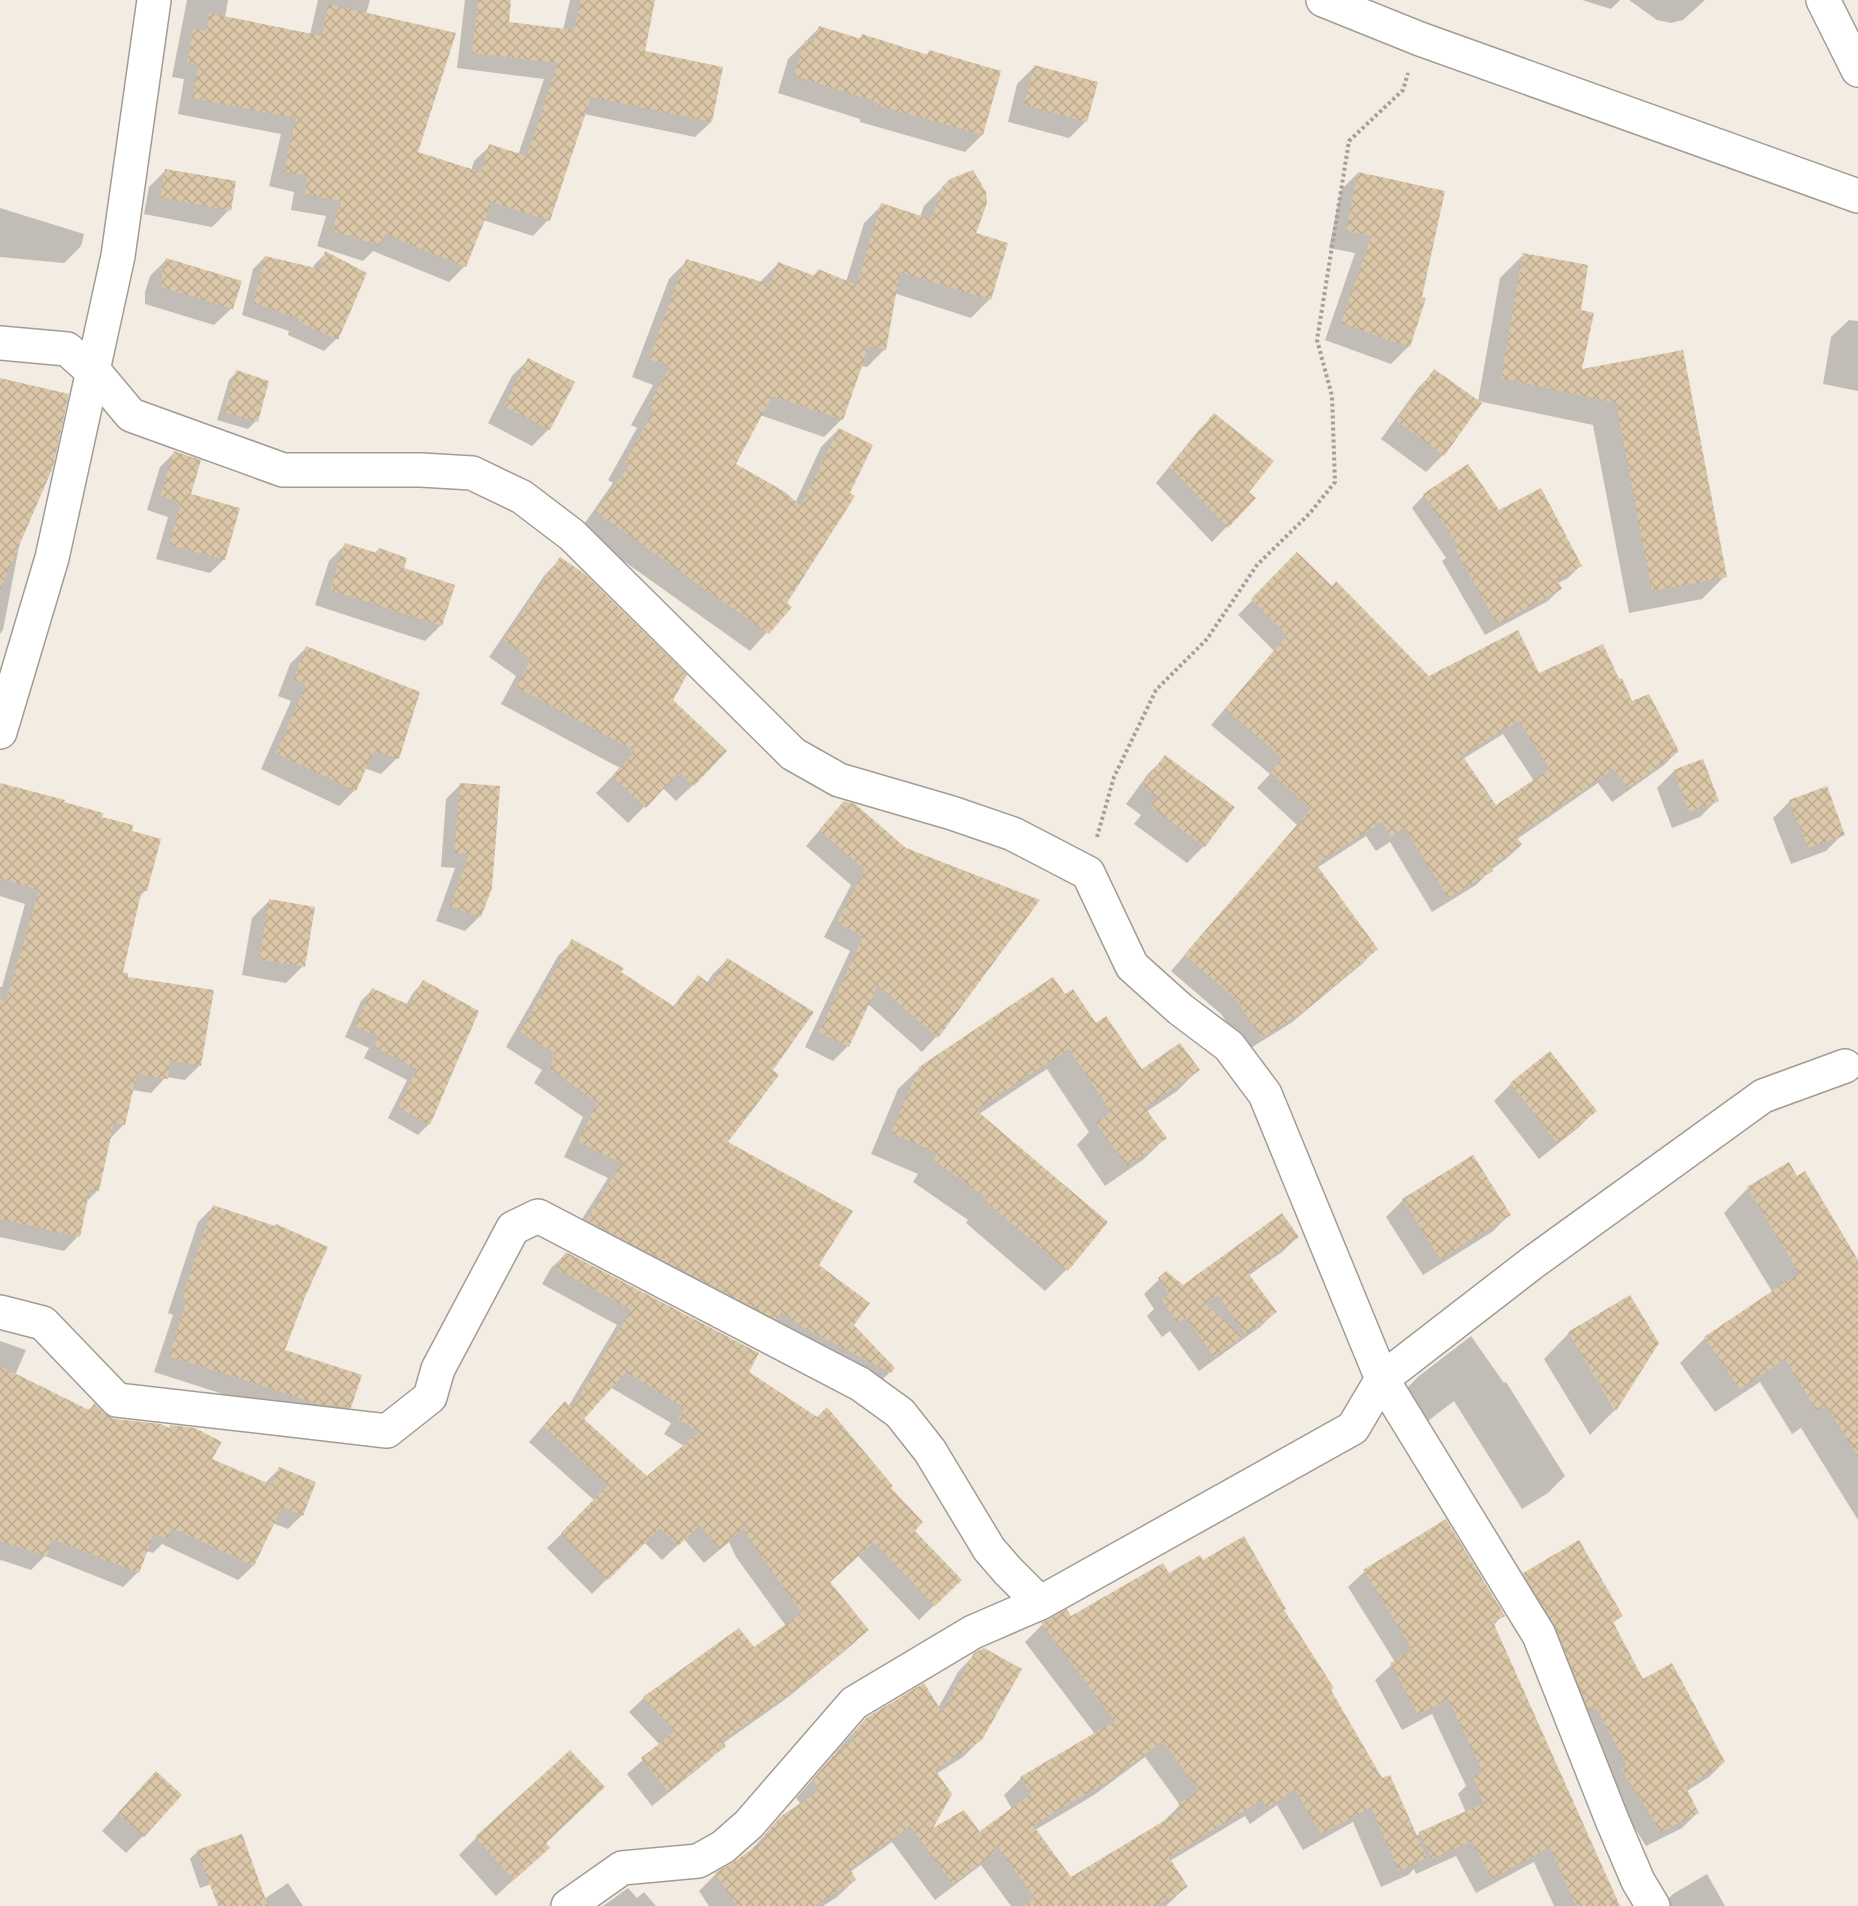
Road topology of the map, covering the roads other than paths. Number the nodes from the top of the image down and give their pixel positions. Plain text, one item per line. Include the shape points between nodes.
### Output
1 (154, 0) edge
2 (1323, 0) edge
3 (1823, 0) edge
4 (1858, 70) edge
5 (1858, 196) edge
6 (0, 344) edge
7 (93, 373) junction
8 (0, 732) edge
9 (1845, 1066) dead end
10 (0, 1312) edge
11 (1382, 1379) junction
12 (1040, 1603) junction
13 (568, 1906) edge
14 (1653, 1906) edge

1 - 7 street via 118,256
2 - 5 street via 1420,39
3 - 4 street
6 - 7 street via 68,349
7 - 8 street via 52,558
7 - 11 street via 131,415 283,470 472,473 522,497 572,536 793,754 839,780 1012,834 1088,873 1132,966 1228,1046 1265,1094
9 - 11 street via 1763,1096 1532,1263
10 - 12 street via 43,1323 117,1400 387,1431 430,1397 438,1369 513,1228 538,1216 860,1384 900,1413 930,1450 989,1549
11 - 12 street via 1353,1428
11 - 14 street via 1539,1635 1612,1820
12 - 13 street via 973,1632 854,1703 749,1824 723,1846 698,1861 622,1868

